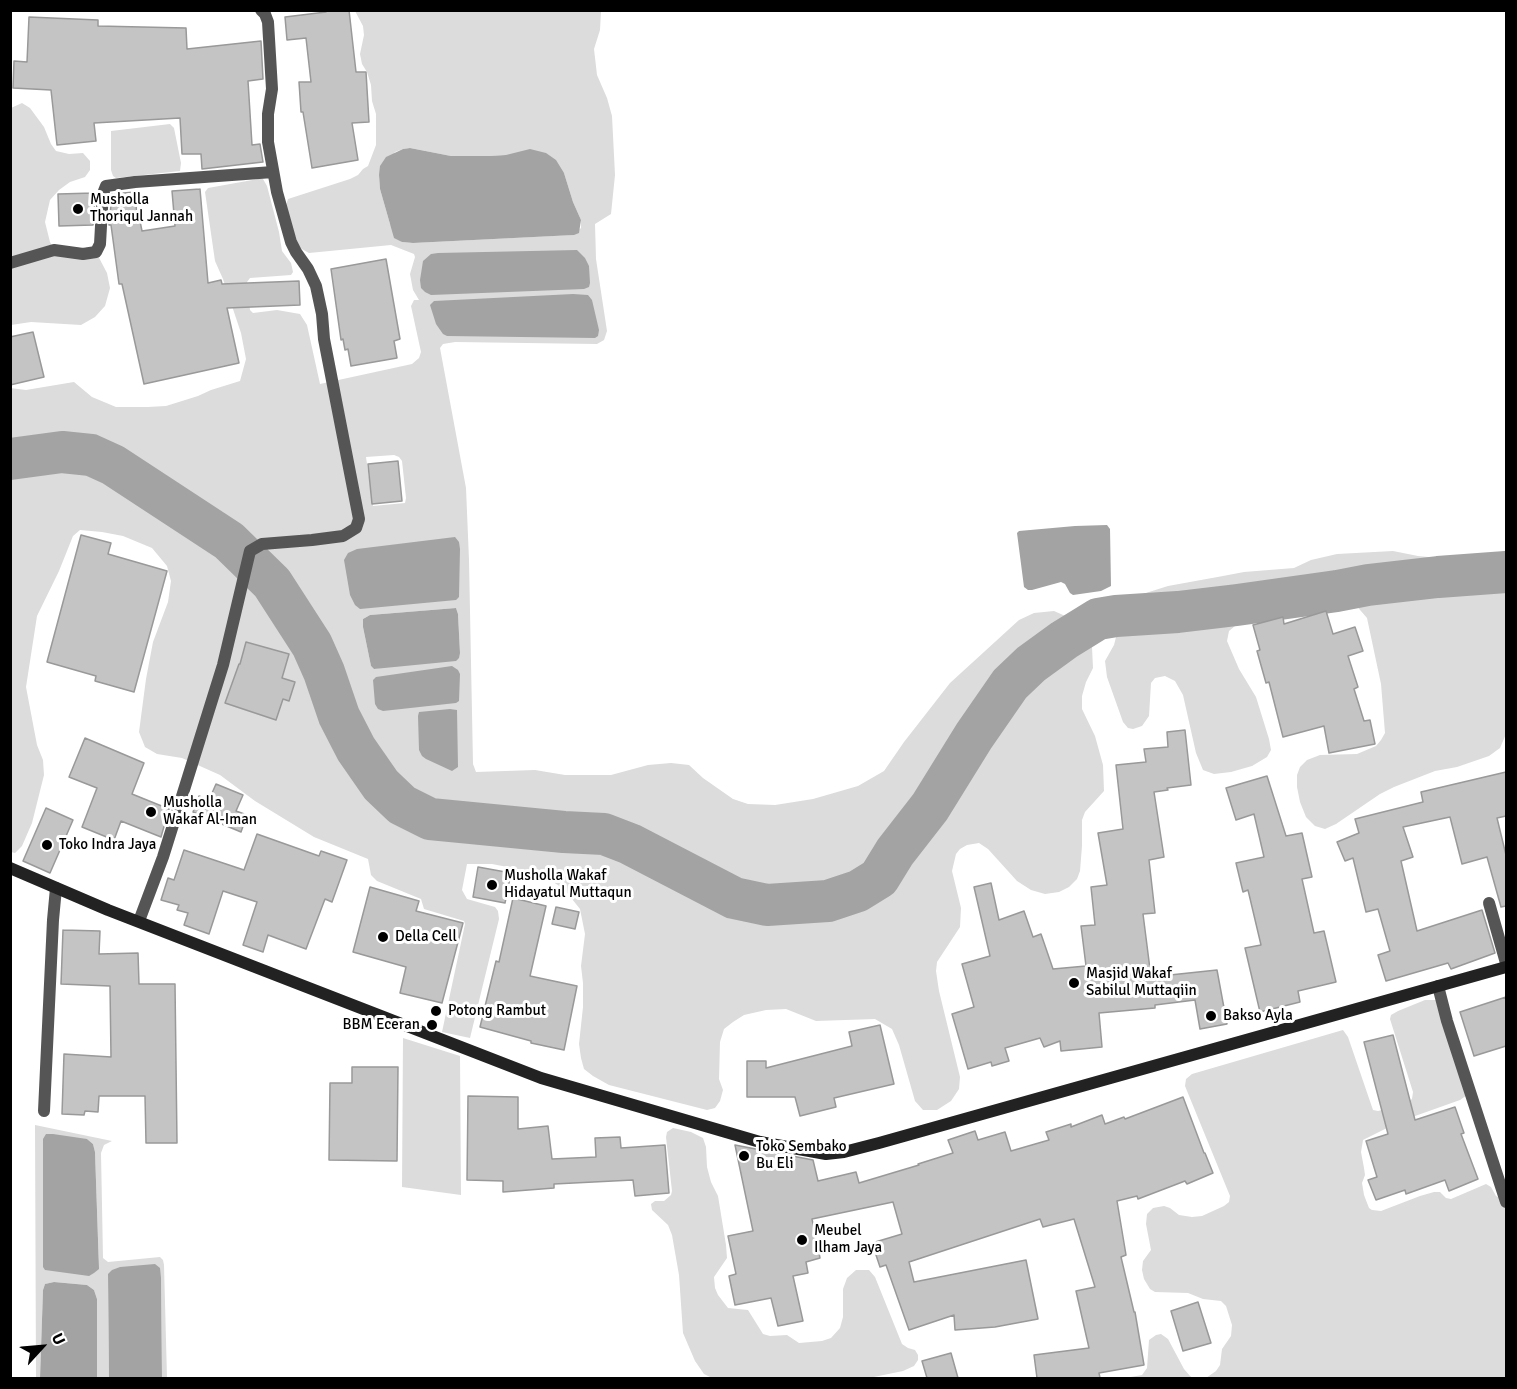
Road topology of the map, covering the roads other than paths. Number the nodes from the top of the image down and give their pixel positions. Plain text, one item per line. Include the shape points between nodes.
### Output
1 (261, 10) edge
2 (273, 172) junction
3 (10, 263) edge
4 (10, 868) edge
5 (56, 888) junction
6 (1488, 903) dead end
7 (139, 921) junction
8 (1506, 965) edge
9 (1438, 986) junction
10 (44, 1111) dead end
11 (1506, 1202) edge

1 - 2 street via 268,22 272,89 268,142
2 - 3 street via 106,186 96,252 54,250
2 - 7 street via 294,247 316,286 359,519 356,528 343,536 262,544 250,551 223,665
4 - 5 street
5 - 7 street
5 - 10 street
6 - 8 street
7 - 9 street via 541,1078 760,1142 826,1154 879,1143
8 - 9 street
9 - 11 street

